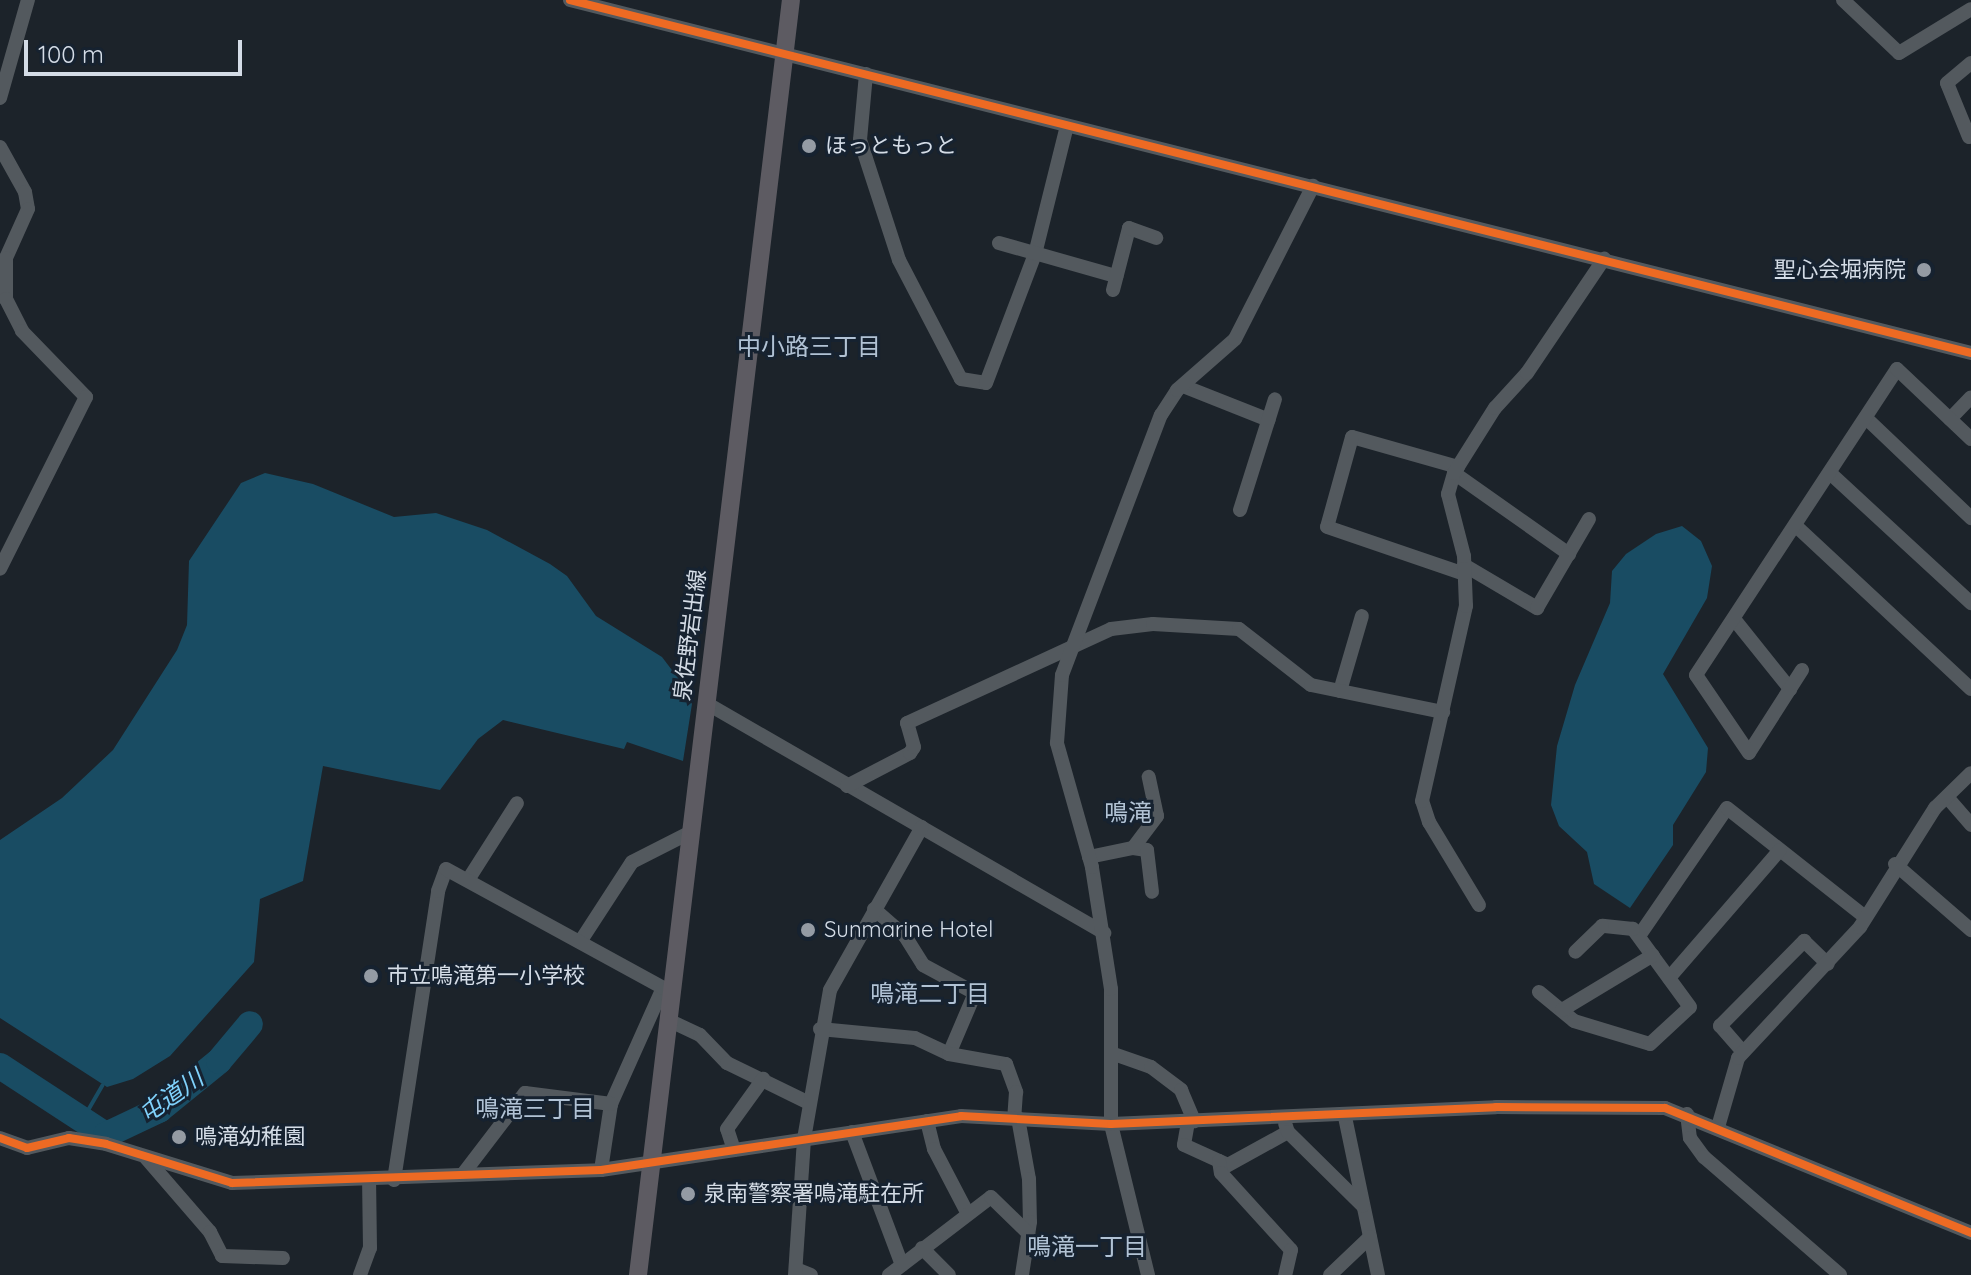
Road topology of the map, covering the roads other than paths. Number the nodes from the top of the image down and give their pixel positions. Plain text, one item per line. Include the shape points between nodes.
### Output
1 (28, 0) edge
2 (570, 0) edge
3 (791, 0) edge
4 (1843, 0) edge
5 (1971, 9) edge
6 (785, 54) junction
7 (1971, 63) edge
8 (866, 74) junction
9 (0, 98) edge
10 (1067, 126) junction
11 (1969, 137) edge
12 (0, 147) edge
13 (1313, 186) junction
14 (1156, 238) dead end
15 (999, 243) dead end
16 (1035, 254) junction
17 (1604, 259) junction
18 (1971, 353) edge
19 (1183, 386) junction
20 (1971, 397) edge
21 (1275, 399) dead end
22 (1867, 419) junction
23 (1950, 419) junction
24 (1269, 420) junction
25 (1971, 439) edge
26 (1456, 470) junction
27 (1830, 473) junction
28 (1240, 510) dead end
29 (1971, 518) edge
30 (1589, 519) dead end
31 (1796, 526) junction
32 (1569, 554) junction
33 (0, 569) edge
34 (1464, 570) junction
35 (1971, 603) edge
36 (1362, 616) dead end
37 (1734, 619) junction
38 (1072, 646) junction
39 (1802, 670) dead end
40 (1968, 680) edge
41 (1790, 689) junction
42 (1340, 691) junction
43 (706, 703) junction
44 (1443, 712) junction
45 (1971, 773) edge
46 (1149, 777) dead end
47 (847, 786) junction
48 (1947, 797) junction
49 (517, 803) dead end
50 (1971, 825) edge
51 (922, 827) junction
52 (689, 833) junction
53 (1133, 848) junction
54 (1780, 850) junction
55 (1089, 857) junction
56 (1895, 864) junction
57 (468, 880) junction
58 (1152, 892) dead end
59 (1479, 905) dead end
60 (874, 909) junction
61 (1865, 917) junction
62 (1971, 930) edge
63 (1104, 933) junction
64 (1639, 936) junction
65 (580, 942) junction
66 (1575, 952) dead end
67 (1653, 955) junction
68 (1828, 964) junction
69 (1669, 978) junction
70 (667, 990) junction
71 (1539, 992) dead end
72 (1562, 1010) junction
73 (668, 1020) junction
74 (820, 1029) junction
75 (1743, 1052) junction
76 (1111, 1053) junction
77 (949, 1054) junction
78 (763, 1079) junction
79 (809, 1103) junction
80 (611, 1104) junction
81 (1687, 1114) junction
82 (1345, 1117) junction
83 (1016, 1118) junction
84 (927, 1121) junction
85 (1191, 1122) junction
86 (1111, 1124) junction
87 (1286, 1126) junction
88 (1718, 1127) junction
89 (852, 1132) junction
90 (0, 1138) edge
91 (804, 1139) junction
92 (734, 1150) junction
93 (144, 1156) junction
94 (1219, 1161) junction
95 (651, 1164) junction
96 (601, 1170) junction
97 (463, 1174) junction
98 (369, 1180) junction
99 (394, 1180) junction
100 (1364, 1207) junction
101 (967, 1212) junction
102 (1028, 1233) junction
103 (1971, 1233) edge
104 (1370, 1237) junction
105 (922, 1248) junction
106 (283, 1258) dead end
107 (902, 1265) junction
108 (796, 1272) edge
109 (360, 1275) edge
110 (638, 1275) edge
111 (811, 1275) edge
112 (889, 1275) edge
113 (949, 1275) edge
114 (1022, 1275) edge
115 (1148, 1275) edge
116 (1285, 1275) edge
117 (1330, 1275) edge
118 (1378, 1275) edge
119 (1840, 1275) edge

1 - 9 street
2 - 6 street
3 - 6 main road, 泉佐野岩出線
4 - 5 street via 1899,53
6 - 8 street
6 - 43 main road, 泉佐野岩出線
7 - 11 street via 1947,83
8 - 10 street
8 - 16 street via 860,140 899,260 961,379 986,383
10 - 13 street
10 - 16 street
12 - 33 street via 25,192 28,209 6,258 6,299 22,331 86,397
13 - 17 street
13 - 19 street via 1235,339
14 - 16 street via 1129,228 1115,283
15 - 16 street
17 - 18 street
17 - 26 street
19 - 24 street
19 - 38 street via 1161,415
20 - 23 street
21 - 24 street
22 - 23 street via 1897,369
22 - 27 street
22 - 29 street
23 - 25 street
24 - 28 street
26 - 32 street
26 - 34 street via 1449,510
26 - 34 street via 1352,437 1327,527
27 - 31 street
27 - 35 street
30 - 32 street
31 - 37 street
31 - 40 street
32 - 34 street via 1537,608
34 - 44 street via 1466,606
36 - 42 street
37 - 41 street
37 - 41 street via 1696,675 1749,753
38 - 42 street via 1111,629 1223,625 1239,629 1296,677
38 - 47 street via 907,723 914,747 910,753
38 - 55 street via 1062,675 1057,743
39 - 41 street
42 - 44 street
43 - 47 street
43 - 52 main road, 泉佐野岩出線
44 - 59 street via 1422,801
45 - 48 street
46 - 53 street via 1157,816
47 - 51 street
48 - 50 street
48 - 56 street
49 - 57 street
51 - 60 street
51 - 63 street
52 - 65 street via 632,862
52 - 70 main road, 泉佐野岩出線
53 - 55 street
53 - 58 street via 1147,850
54 - 61 street
54 - 64 street via 1727,808
54 - 69 street
55 - 63 street
56 - 61 street
56 - 62 street
57 - 65 street
57 - 99 street via 446,869 438,891
60 - 74 street via 842,963
60 - 77 street via 905,936 923,965 975,993
61 - 68 street
63 - 76 street
64 - 66 street via 1633,929 1602,926
64 - 67 street
65 - 70 street
67 - 69 street
67 - 72 street
68 - 75 street
68 - 75 street via 1804,941 1720,1026
69 - 72 street via 1690,1007 1650,1044 1574,1021
70 - 73 main road, 泉佐野岩出線
70 - 80 street
71 - 72 street
73 - 78 street via 689,1027 719,1058
73 - 95 main road, 泉佐野岩出線
74 - 77 street via 915,1038
74 - 79 street
75 - 88 street
76 - 85 street via 1151,1067 1181,1090
76 - 86 street
77 - 83 street via 1006,1064 1015,1083
78 - 79 street
78 - 92 street via 727,1129
79 - 91 street
80 - 96 street
80 - 97 street via 525,1093
81 - 82 street via 1665,1108 1496,1107
81 - 88 street
81 - 119 street via 1690,1138 1704,1157
82 - 87 street
82 - 100 street
83 - 84 street
83 - 86 street
83 - 102 street via 1029,1179
84 - 89 street
84 - 101 street via 934,1149
85 - 86 street
85 - 87 street
85 - 94 street via 1184,1145
86 - 115 street
87 - 94 street via 1236,1163
87 - 100 street
88 - 103 street
89 - 91 street
89 - 107 street
90 - 93 street via 39,1149 69,1138
91 - 92 street
91 - 108 street
92 - 95 street
93 - 98 street via 232,1183
93 - 106 street via 210,1232 222,1256
94 - 116 street via 1221,1173 1291,1250
95 - 96 street
95 - 110 main road, 泉佐野岩出線
96 - 97 street
97 - 99 street
98 - 99 street
98 - 109 street via 370,1248
100 - 104 street
101 - 102 street via 991,1197
101 - 105 street
102 - 114 street
104 - 117 street
104 - 118 street
105 - 107 street
105 - 113 street
107 - 112 street
108 - 111 street

